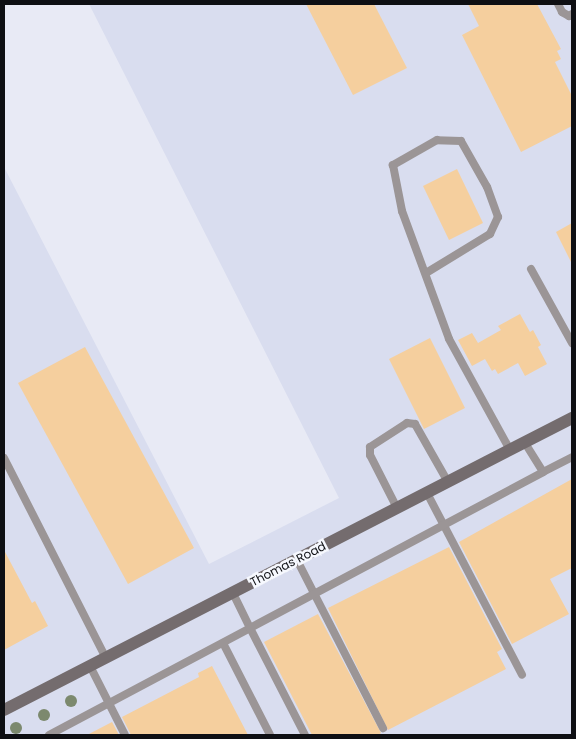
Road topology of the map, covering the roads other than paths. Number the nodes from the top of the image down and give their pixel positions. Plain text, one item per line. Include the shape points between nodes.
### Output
1 (558, 4) edge
2 (572, 14) edge
3 (531, 268) dead end
4 (426, 273) junction
5 (572, 343) edge
6 (572, 418) edge
7 (525, 443) junction
8 (510, 450) junction
9 (572, 457) edge
10 (4, 458) edge
11 (543, 472) junction
12 (448, 482) junction
13 (427, 493) junction
14 (397, 508) junction
15 (445, 526) junction
16 (297, 560) junction
17 (233, 593) junction
18 (315, 594) junction
19 (250, 628) junction
20 (223, 643) junction
21 (106, 658) junction
22 (90, 666) junction
23 (522, 675) dead end
24 (109, 704) junction
25 (4, 710) edge
26 (383, 728) dead end
27 (49, 735) edge
28 (125, 735) edge
29 (270, 735) edge
30 (305, 735) edge

1 - 2 lane via 562,12 569,16
3 - 5 lane
4 - 4 lane via 402,211 393,165 437,140 461,141 487,187 498,218 490,234
4 - 8 lane via 449,339
6 - 7 street, Thomas Road
7 - 8 street, Thomas Road
7 - 11 lane
8 - 12 street, Thomas Road
9 - 11 lane
10 - 21 lane
11 - 15 lane
12 - 13 street, Thomas Road
12 - 14 lane via 415,424 407,423 370,447 370,455
13 - 14 street, Thomas Road
13 - 15 lane
14 - 16 street, Thomas Road
15 - 18 lane
15 - 23 lane
16 - 17 street, Thomas Road
16 - 18 lane
17 - 19 lane
17 - 21 street, Thomas Road
18 - 19 lane
18 - 26 lane
19 - 20 lane
19 - 30 lane
20 - 24 lane
20 - 29 lane
21 - 22 street, Thomas Road
22 - 24 lane
22 - 25 street, Thomas Road
24 - 27 lane
24 - 28 lane

